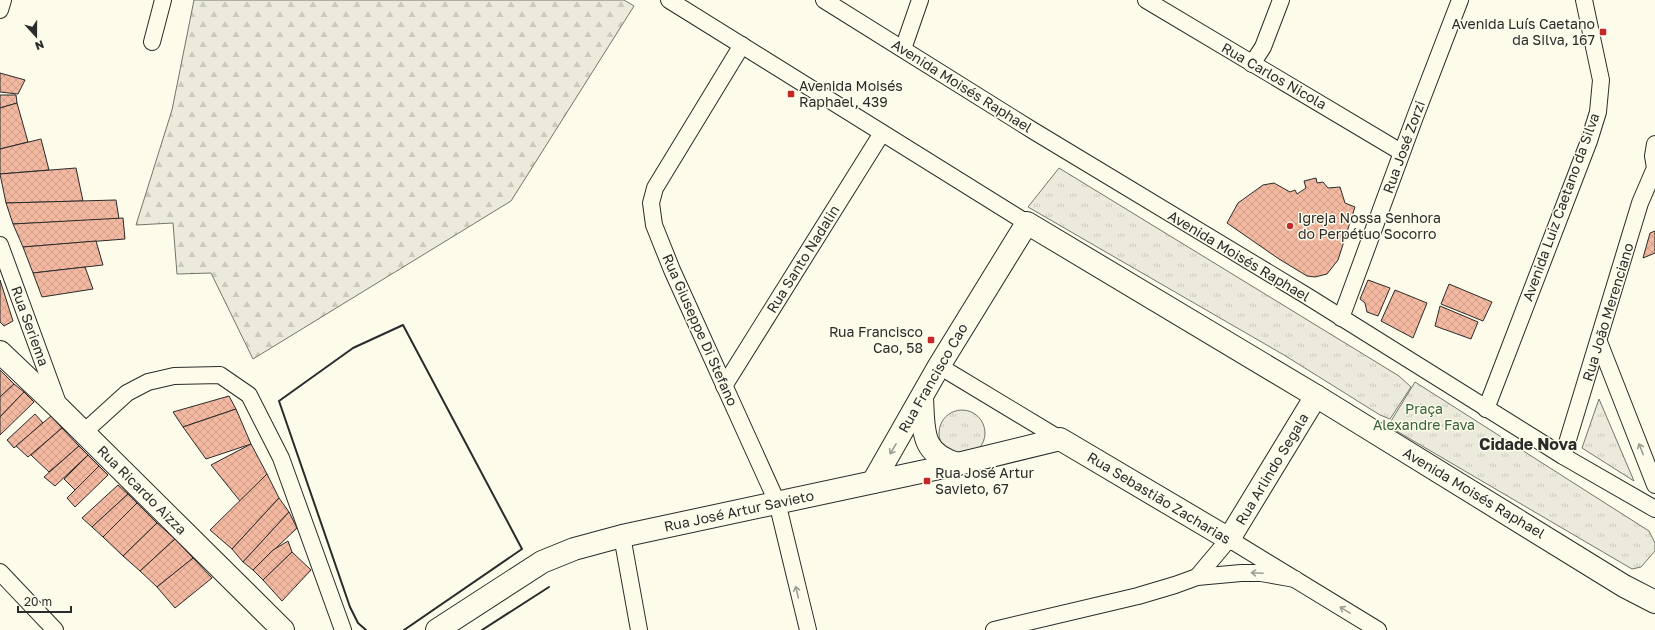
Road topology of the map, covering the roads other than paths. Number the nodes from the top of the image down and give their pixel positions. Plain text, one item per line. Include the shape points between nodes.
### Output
1 (3, 0) edge
2 (163, 0) edge
3 (669, 0) edge
4 (824, 0) edge
5 (920, 0) edge
6 (1146, 0) edge
7 (1281, 0) edge
8 (1460, 0) edge
9 (1584, 0) edge
10 (0, 10) edge
11 (152, 42) dead end
12 (742, 44) junction
13 (903, 48) junction
14 (1252, 64) junction
15 (882, 133) junction
16 (1655, 144) edge
17 (1401, 152) junction
18 (1655, 168) edge
19 (1027, 223) junction
20 (0, 245) edge
21 (1341, 318) junction
22 (1599, 342) junction
23 (0, 352) edge
24 (939, 366) junction
25 (724, 386) junction
26 (1316, 396) junction
27 (922, 398) junction
28 (60, 408) junction
29 (1486, 409) junction
30 (84, 432) junction
31 (1060, 439) junction
32 (1563, 456) junction
33 (958, 464) junction
34 (873, 482) junction
35 (1655, 485) edge
36 (777, 502) junction
37 (1655, 509) edge
38 (622, 536) junction
39 (1230, 540) junction
40 (0, 572) edge
41 (1197, 577) junction
42 (1295, 579) junction
43 (1655, 602) edge
44 (55, 630) edge
45 (282, 630) edge
46 (343, 630) edge
47 (437, 630) edge
48 (639, 630) edge
49 (808, 630) edge
50 (994, 630) edge
51 (1378, 630) edge

1 - 10 street
2 - 11 street
3 - 12 street, Avenida Moisés Raphael
4 - 13 street, Avenida Moisés Raphael
5 - 13 street
6 - 14 street, Rua Carlos Nicola
7 - 14 street via 1263,47
8 - 17 street, Rua José Zorzi
9 - 29 street, Avenida Luiz Caetano da Silva via 1601,80 1598,112
12 - 15 street, Avenida Moisés Raphael
12 - 25 street, Rua Giuseppe Di Stefano via 655,188 651,203 654,225
13 - 21 street, Avenida Moisés Raphael via 1032,130
14 - 17 street, Rua Carlos Nicola
15 - 19 street, Avenida Moisés Raphael
15 - 25 street, Rua Santo Nadalin
16 - 18 street, Rua João Merenciano
17 - 21 street, Rua José Zorzi
18 - 22 street, Rua João Merenciano via 1640,203
19 - 24 street, Rua Francisco Cao
19 - 26 street, Avenida Moisés Raphael
20 - 28 street, Rua Seriema
21 - 29 street, Avenida Moisés Raphael
22 - 32 street, Rua João Merenciano
35 -> 22 street
23 - 28 street, Rua Ricardo Aizza
24 - 27 street, Rua Francisco Cao
24 - 31 street, Rua Sebastião Zacharias
25 - 36 street, Rua Giuseppe Di Stefano
26 - 39 street, Rua Arlindo Segala
26 - 43 street, Avenida Moisés Raphael via 1624,586
27 - 33 street via 924,428 930,448 945,460
27 -> 34 street, Rua Francisco Cao
28 - 30 street, Rua Ricardo Aizza
29 - 32 street, Avenida Moisés Raphael
30 - 45 street, Rua Ricardo Aizza
30 - 46 street via 126,393 148,382 174,376 220,375 249,396 281,458
31 - 33 street, Rua José Artur Savieto
31 - 39 street, Rua Sebastião Zacharias
32 - 37 street, Avenida Moisés Raphael
33 - 34 street, Rua José Artur Savieto
34 - 36 street, Rua José Artur Savieto
36 - 38 street, Rua José Artur Savieto
49 -> 36 street, Rua Giuseppe Di Stefano
38 - 47 street, Rua José Artur Savieto via 574,549 542,562
38 - 48 street
39 - 41 street, Rua Arlindo Segala
39 - 42 street, Rua Sebastião Zacharias
40 - 44 street
42 -> 41 street via 1261,573
41 - 50 street via 1138,596
51 -> 42 street, Rua Sebastião Zacharias

